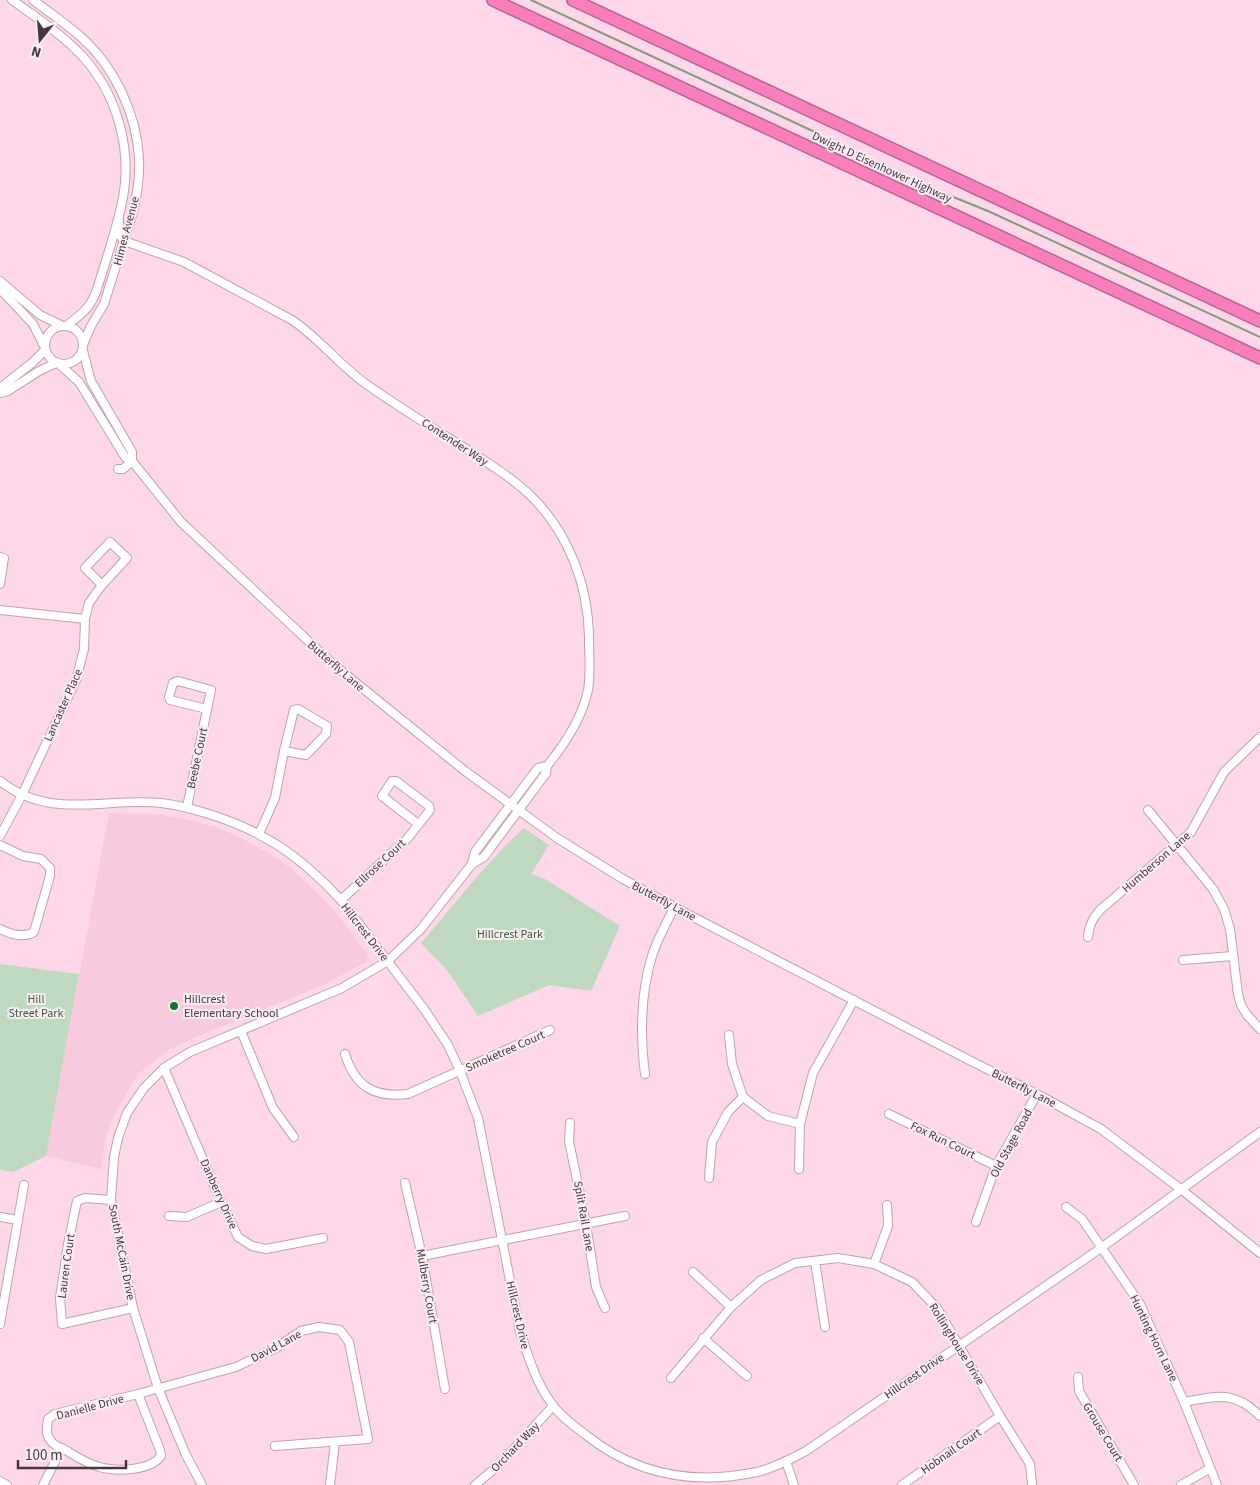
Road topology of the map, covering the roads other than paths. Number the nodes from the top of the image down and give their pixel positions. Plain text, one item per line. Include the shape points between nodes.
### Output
1 (12, 0) edge
2 (33, 0) edge
3 (493, 0) edge
4 (572, 0) edge
5 (119, 214) junction
6 (124, 241) junction
7 (0, 281) edge
8 (0, 289) edge
9 (1260, 321) edge
10 (65, 326) junction
11 (44, 348) junction
12 (83, 348) junction
13 (1260, 358) edge
14 (58, 364) junction
15 (0, 388) edge
16 (0, 393) edge
17 (128, 459) junction
18 (0, 557) edge
19 (0, 584) edge
20 (102, 585) junction
21 (0, 610) edge
22 (85, 619) junction
23 (207, 709) junction
24 (1260, 737) edge
25 (284, 751) junction
26 (547, 766) junction
27 (0, 781) edge
28 (22, 795) junction
29 (510, 804) junction
30 (187, 807) junction
31 (518, 810) junction
32 (1148, 810) dead end
33 (418, 824) junction
34 (259, 834) junction
35 (0, 836) edge
36 (0, 845) edge
37 (1177, 846) junction
38 (472, 864) junction
39 (341, 900) junction
40 (674, 907) junction
41 (0, 929) edge
42 (1088, 937) dead end
43 (1233, 956) junction
44 (1183, 960) dead end
45 (388, 961) junction
46 (854, 1000) junction
47 (1260, 1029) edge
48 (550, 1030) dead end
49 (241, 1031) junction
50 (729, 1035) dead end
51 (345, 1054) dead end
52 (164, 1068) junction
53 (460, 1071) junction
54 (646, 1074) dead end
55 (1037, 1094) junction
56 (743, 1097) junction
57 (889, 1114) dead end
58 (570, 1123) dead end
59 (800, 1124) junction
60 (1260, 1132) edge
61 (294, 1137) dead end
62 (996, 1166) junction
63 (799, 1169) dead end
64 (709, 1178) dead end
65 (405, 1183) dead end
66 (24, 1185) dead end
67 (1182, 1190) junction
68 (112, 1200) junction
69 (221, 1202) junction
70 (887, 1205) dead end
71 (1066, 1207) dead end
72 (169, 1216) dead end
73 (625, 1216) dead end
74 (0, 1217) edge
75 (18, 1220) junction
76 (976, 1222) dead end
77 (586, 1224) junction
78 (324, 1238) dead end
79 (503, 1240) junction
80 (1101, 1248) junction
81 (1260, 1254) edge
82 (422, 1256) junction
83 (815, 1261) junction
84 (874, 1264) junction
85 (693, 1272) dead end
86 (731, 1307) junction
87 (133, 1308) junction
88 (605, 1308) dead end
89 (0, 1319) edge
90 (825, 1327) dead end
91 (703, 1338) junction
92 (960, 1344) junction
93 (747, 1376) dead end
94 (1078, 1377) dead end
95 (671, 1378) dead end
96 (158, 1388) junction
97 (445, 1389) dead end
98 (138, 1394) junction
99 (1184, 1402) junction
100 (553, 1406) junction
101 (1000, 1416) junction
102 (1260, 1416) edge
103 (335, 1442) junction
104 (275, 1446) dead end
105 (62, 1448) junction
106 (786, 1461) junction
107 (1209, 1469) junction
108 (0, 1481) edge
109 (712, 1482) edge
110 (1032, 1484) edge
111 (7, 1485) edge
112 (43, 1485) edge
113 (202, 1485) edge
114 (330, 1485) edge
115 (475, 1485) edge
116 (794, 1485) edge
117 (902, 1485) edge
118 (1134, 1485) edge
119 (1181, 1485) edge
120 (1216, 1485) edge

1 - 5 street, Himes Avenue via 62,36 96,74 109,95 122,132 126,164
2 - 6 street, Himes Avenue via 82,37 106,65 124,98 135,130 139,159 136,196
3 - 13 highway, Dwight D Eisenhower Highway
4 - 9 highway, Dwight D Eisenhower Highway
5 - 6 street via 118,234
5 - 10 street, Himes Avenue via 94,298 87,310
6 - 12 street, Himes Avenue via 104,304
6 - 26 street, Contender Way via 184,262 292,320 358,379 509,477 545,512 565,541 584,590 588,612 589,670 582,710
7 - 10 street via 40,315
8 - 11 street via 33,324
10 - 11 street via 47,334
10 - 12 street via 80,334
11 - 14 street via 49,358
11 - 15 street via 32,363
12 - 14 street via 76,360
12 - 17 street, Butterfly Lane via 91,381 132,452
14 - 16 street
14 - 17 street, Butterfly Lane via 79,382
17 - 29 street, Butterfly Lane via 181,522 328,660
18 - 19 street via 4,558
20 - 20 street, Lancaster Place via 85,568 110,542 127,558
20 - 22 street, Lancaster Place via 89,603
21 - 22 street
22 - 28 street, Lancaster Place via 84,649 76,680
23 - 23 street, Beebe Court via 170,700 173,683 178,681 212,690
23 - 30 street, Beebe Court
24 - 37 street, Humberson Lane via 1224,772 1191,832
25 - 25 street via 308,754 326,734 327,726 298,708 294,710
25 - 34 street via 275,798
26 - 29 street, Contender Way via 538,768
26 - 31 street, Contender Way via 546,773
27 - 28 street, Hillcrest Drive
28 - 30 street, Hillcrest Drive via 54,804 160,803
28 - 35 street, Lancaster Place
29 - 31 street, Butterfly Lane
29 - 38 street, South McCain Drive via 475,852
30 - 34 street, Hillcrest Drive
31 - 38 street, South McCain Drive via 484,857
31 - 40 street, Butterfly Lane via 578,852
32 - 37 street
33 - 33 street, Ellrose Court via 430,806 392,781 382,796
33 - 39 street, Ellrose Court via 407,839
34 - 39 street, Hillcrest Drive via 302,862
36 - 41 street via 41,860 50,868 50,876 34,932 22,935
37 - 42 street, Humberson Lane via 1100,910 1092,919
37 - 43 street via 1213,889 1224,909
38 - 45 street, South McCain Drive via 422,929
39 - 45 street, Hillcrest Drive
40 - 46 street, Butterfly Lane
40 - 54 street via 652,955 642,1005 641,1045
43 - 44 street
43 - 47 street via 1241,1005
45 - 49 street, South McCain Drive via 342,988
45 - 53 street, Hillcrest Drive via 448,1045
46 - 55 street, Butterfly Lane
46 - 59 street via 813,1073
48 - 53 street, Smoketree Court
49 - 52 street, South McCain Drive via 190,1052
49 - 61 street via 273,1108
50 - 56 street via 732,1064
51 - 53 street, Smoketree Court via 358,1080 383,1095 408,1094
52 - 68 street, South McCain Drive via 144,1088 127,1114 114,1157
52 - 69 street, Danberry Drive
53 - 79 street, Hillcrest Drive via 478,1118
55 - 62 street, Old Stage Road
55 - 67 street, Butterfly Lane via 1100,1129
56 - 59 street via 768,1116
56 - 64 street via 728,1112 712,1142
57 - 62 street, Fox Run Court
58 - 77 street, Split Rail Lane via 569,1141
59 - 63 street
60 - 67 street, Hillcrest Drive
62 - 76 street, Old Stage Road
65 - 82 street, Mulberry Court
66 - 75 street
67 - 80 street, Hillcrest Drive
67 - 81 street, Butterfly Lane
68 - 87 street, South McCain Drive
68 - 87 street, Lauren Court via 84,1198 77,1202 60,1298 62,1324
69 - 72 street via 187,1217
69 - 78 street, Danberry Drive via 238,1237 252,1246 266,1249
70 - 84 street via 888,1226
71 - 80 street, Hunting Horn Lane via 1082,1219
73 - 77 street
74 - 75 street
75 - 89 street
77 - 79 street
77 - 88 street, Split Rail Lane via 596,1287
79 - 82 street
79 - 100 street, Hillcrest Drive via 529,1361
80 - 92 street, Hillcrest Drive
80 - 99 street, Hunting Horn Lane via 1140,1304
82 - 97 street, Mulberry Court
83 - 84 street, Rollinghouse Drive via 838,1258
83 - 86 street, Rollinghouse Drive via 795,1263 761,1280
83 - 90 street
84 - 92 street, Rollinghouse Drive via 912,1282 937,1308
85 - 86 street
86 - 91 street, Rollinghouse Drive
87 - 96 street, South McCain Drive
91 - 93 street
91 - 95 street, Rollinghouse Drive
92 - 101 street, Rollinghouse Drive
92 - 106 street, Hillcrest Drive via 806,1451
94 - 118 street, Grouse Court via 1079,1392
96 - 98 street, Danielle Drive
96 - 103 street, David Lane via 236,1367 302,1331 319,1327 340,1330 349,1342 368,1439
96 - 113 street, South McCain Drive
98 - 105 street, Danielle Drive via 55,1414 48,1419 46,1433
98 - 105 street, Danielle Drive via 162,1456 157,1462 141,1467 102,1467
99 - 102 street via 1220,1396 1235,1399
99 - 107 street, Hunting Horn Lane
100 - 109 street, Hillcrest Drive via 604,1450 633,1465 661,1475
100 - 115 street, Orchard Way via 500,1464
101 - 110 street, Rollinghouse Drive via 1030,1464
101 - 117 street, Hobnail Court
103 - 104 street, David Lane
103 - 114 street
105 - 112 street
106 - 109 street, Hillcrest Drive via 758,1472
106 - 116 street
107 - 119 street
107 - 120 street, Hunting Horn Lane
108 - 111 street

